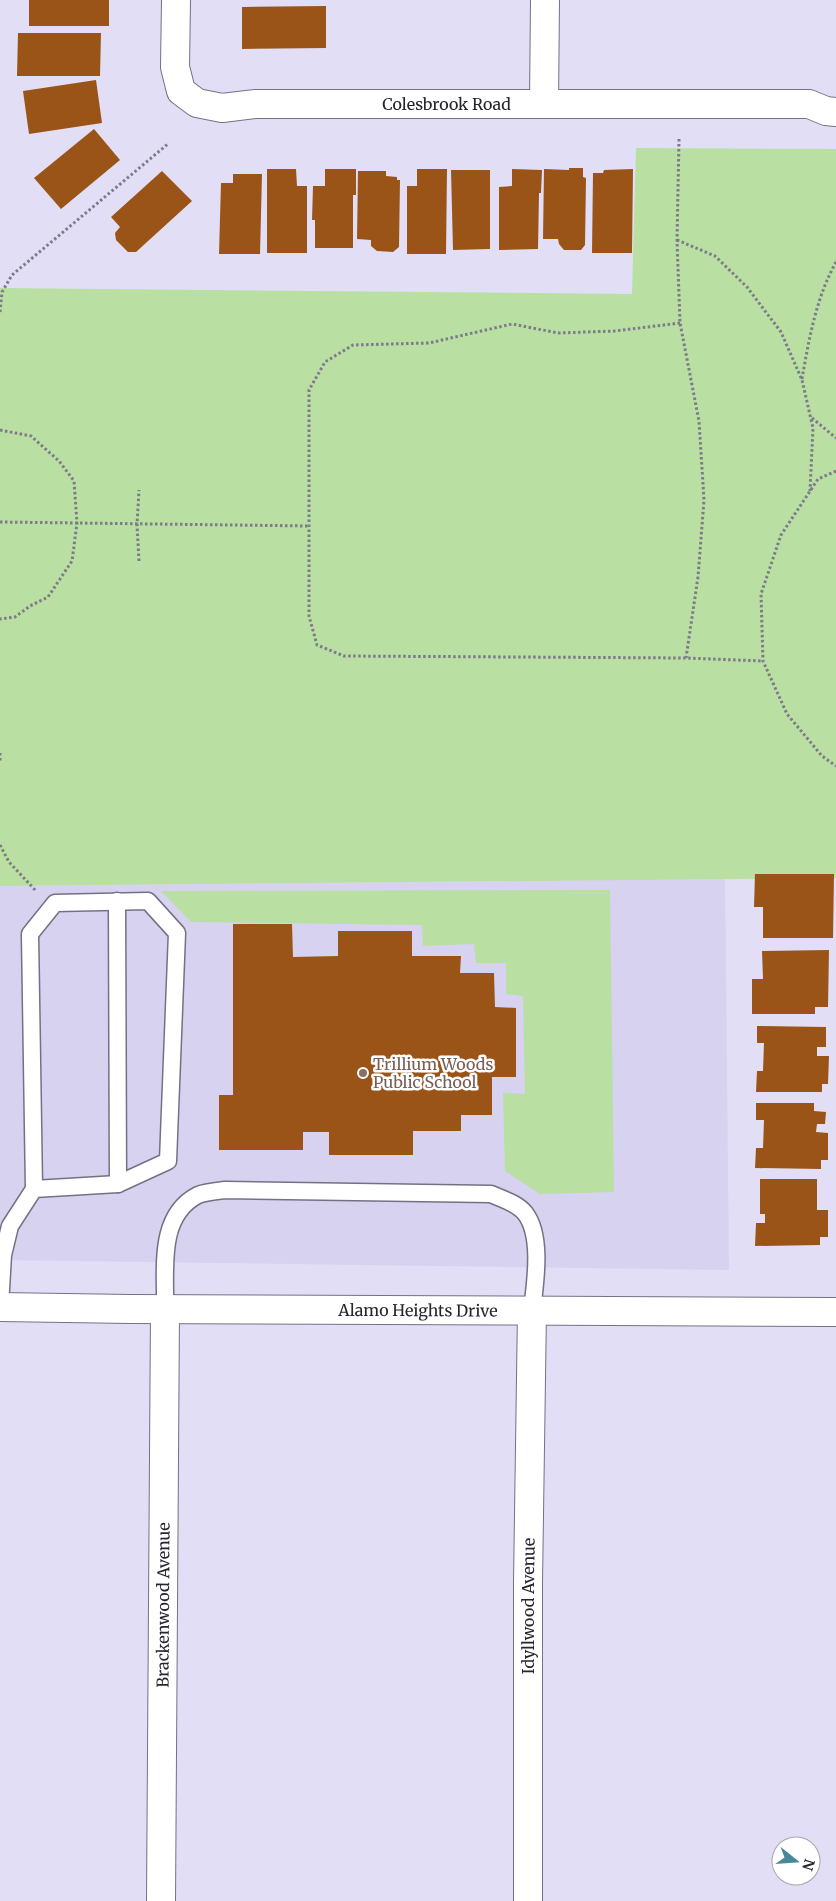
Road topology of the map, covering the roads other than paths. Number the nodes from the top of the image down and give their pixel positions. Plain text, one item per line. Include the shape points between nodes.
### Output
1 (176, 0) edge
2 (545, 0) edge
3 (836, 94) edge
4 (544, 104) junction
5 (809, 104) junction
6 (836, 112) edge
7 (117, 902) junction
8 (118, 1184) junction
9 (34, 1189) junction
10 (0, 1306) edge
11 (165, 1309) junction
12 (532, 1310) junction
13 (836, 1312) edge
14 (161, 1901) edge
15 (528, 1901) edge

1 - 4 street, Colesbrook Road via 176,67 181,91 197,104 222,108 256,104
2 - 4 street
3 - 5 street, Colesbrook Road via 826,94
4 - 5 street, Colesbrook Road
5 - 6 street, Colesbrook Road
7 - 8 lane
7 - 8 lane via 148,901 177,933 168,1161
7 - 9 lane via 55,903 30,934
8 - 9 lane
9 - 10 lane via 10,1226 3,1255
10 - 11 street, Alamo Heights Drive
11 - 12 street, Alamo Heights Drive
11 - 12 lane via 170,1226 181,1207 199,1195 225,1190 491,1194 513,1203 525,1214 531,1226 536,1247
11 - 14 street, Brackenwood Avenue
12 - 13 street, Alamo Heights Drive
12 - 15 street, Idyllwood Avenue

